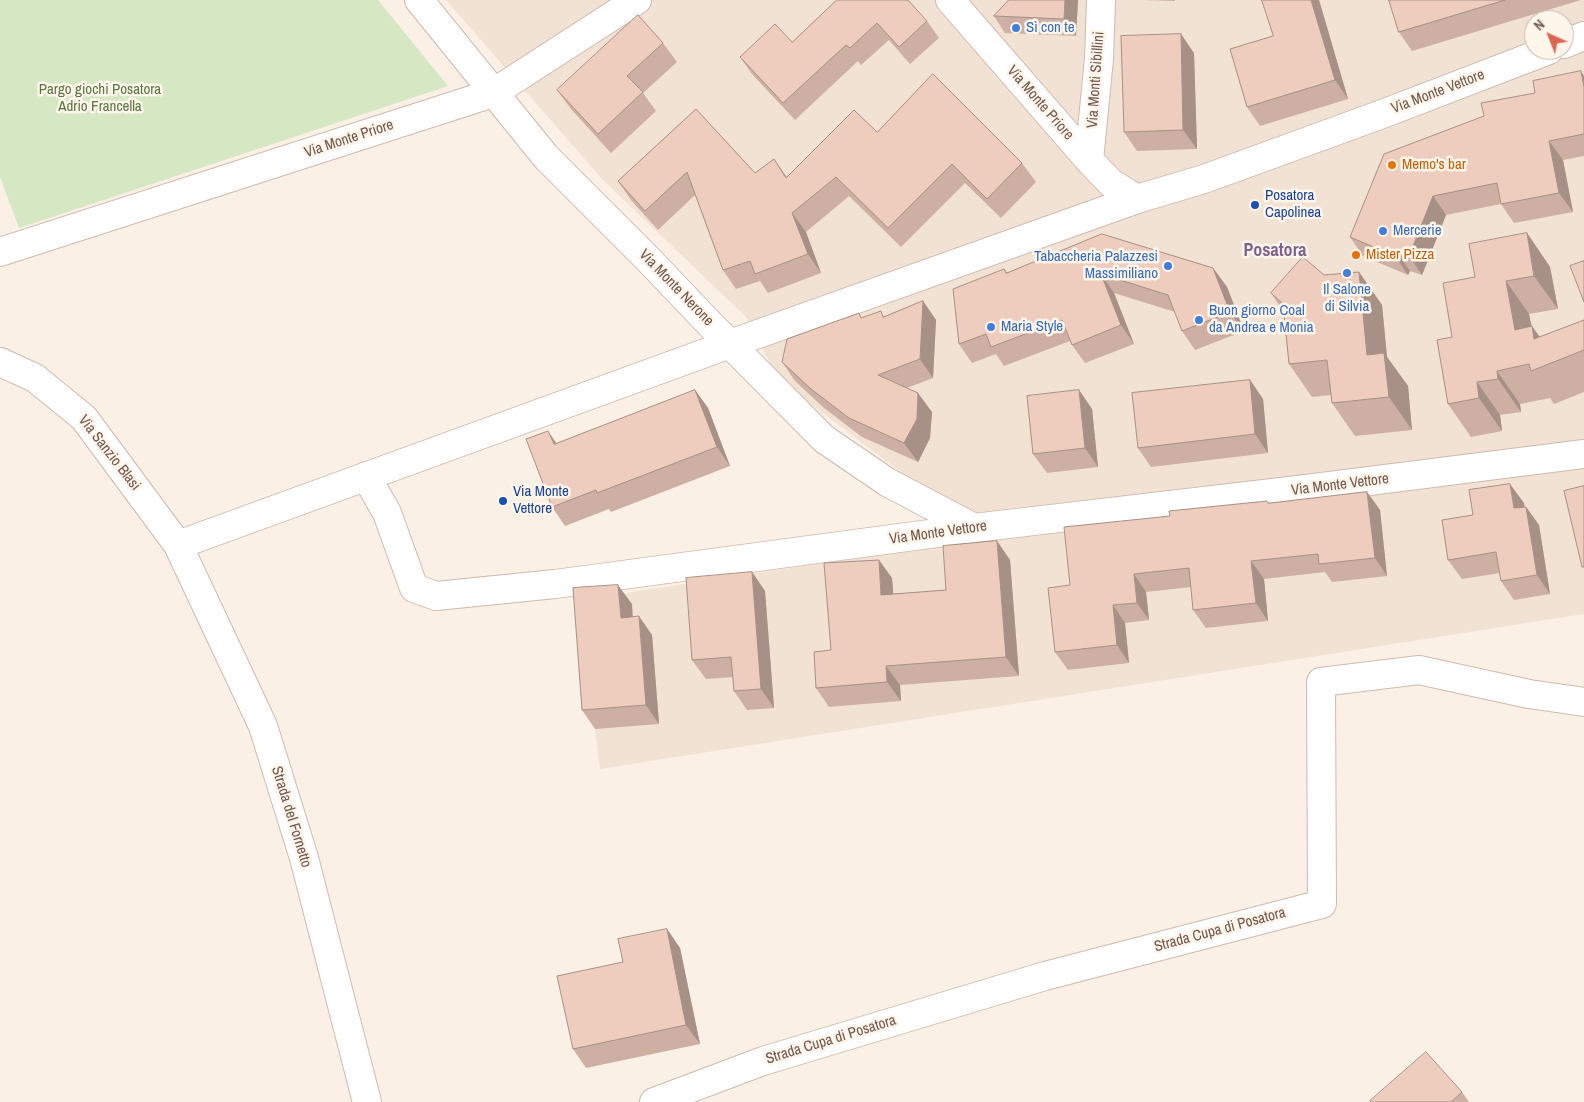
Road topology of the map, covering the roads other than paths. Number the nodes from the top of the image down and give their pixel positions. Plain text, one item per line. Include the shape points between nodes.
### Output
1 (419, 0) edge
2 (636, 0) edge
3 (950, 0) edge
4 (1101, 0) edge
5 (1524, 59) edge
6 (493, 93) junction
7 (1089, 160) junction
8 (1137, 198) junction
9 (0, 252) edge
10 (730, 344) junction
11 (0, 362) edge
12 (1584, 454) edge
13 (366, 476) junction
14 (974, 528) junction
15 (178, 545) junction
16 (1584, 702) edge
17 (367, 1102) edge
18 (654, 1102) edge

1 - 6 street, Via Monte Nerone
2 - 6 street, Via Monte Priore
3 - 7 street, Via Monte Priore
4 - 7 street, Via Monti Sibillini
5 - 8 street, Via Monte Vettore via 1204,180
6 - 9 street, Via Monte Priore
6 - 10 street, Via Monte Nerone via 546,157
7 - 8 street, Via Monte Priore via 1111,183
8 - 10 street, Via Monte Vettore
10 - 13 street, Via Monte Vettore
10 - 14 street, Via Monte Nerone via 824,439 887,482
11 - 15 street, Via Sanzio Blasi via 35,378 84,418
12 - 14 street, Via Monte Vettore
13 - 14 street, Via Monte Vettore via 387,514 414,588 436,596 555,584
13 - 15 street, Via Monte Vettore
15 - 17 street, Strada del Fornetto via 263,726 304,858
16 - 18 street, Strada Cupa di Posatora via 1529,694 1419,670 1321,682 1322,904 1045,976 763,1061

